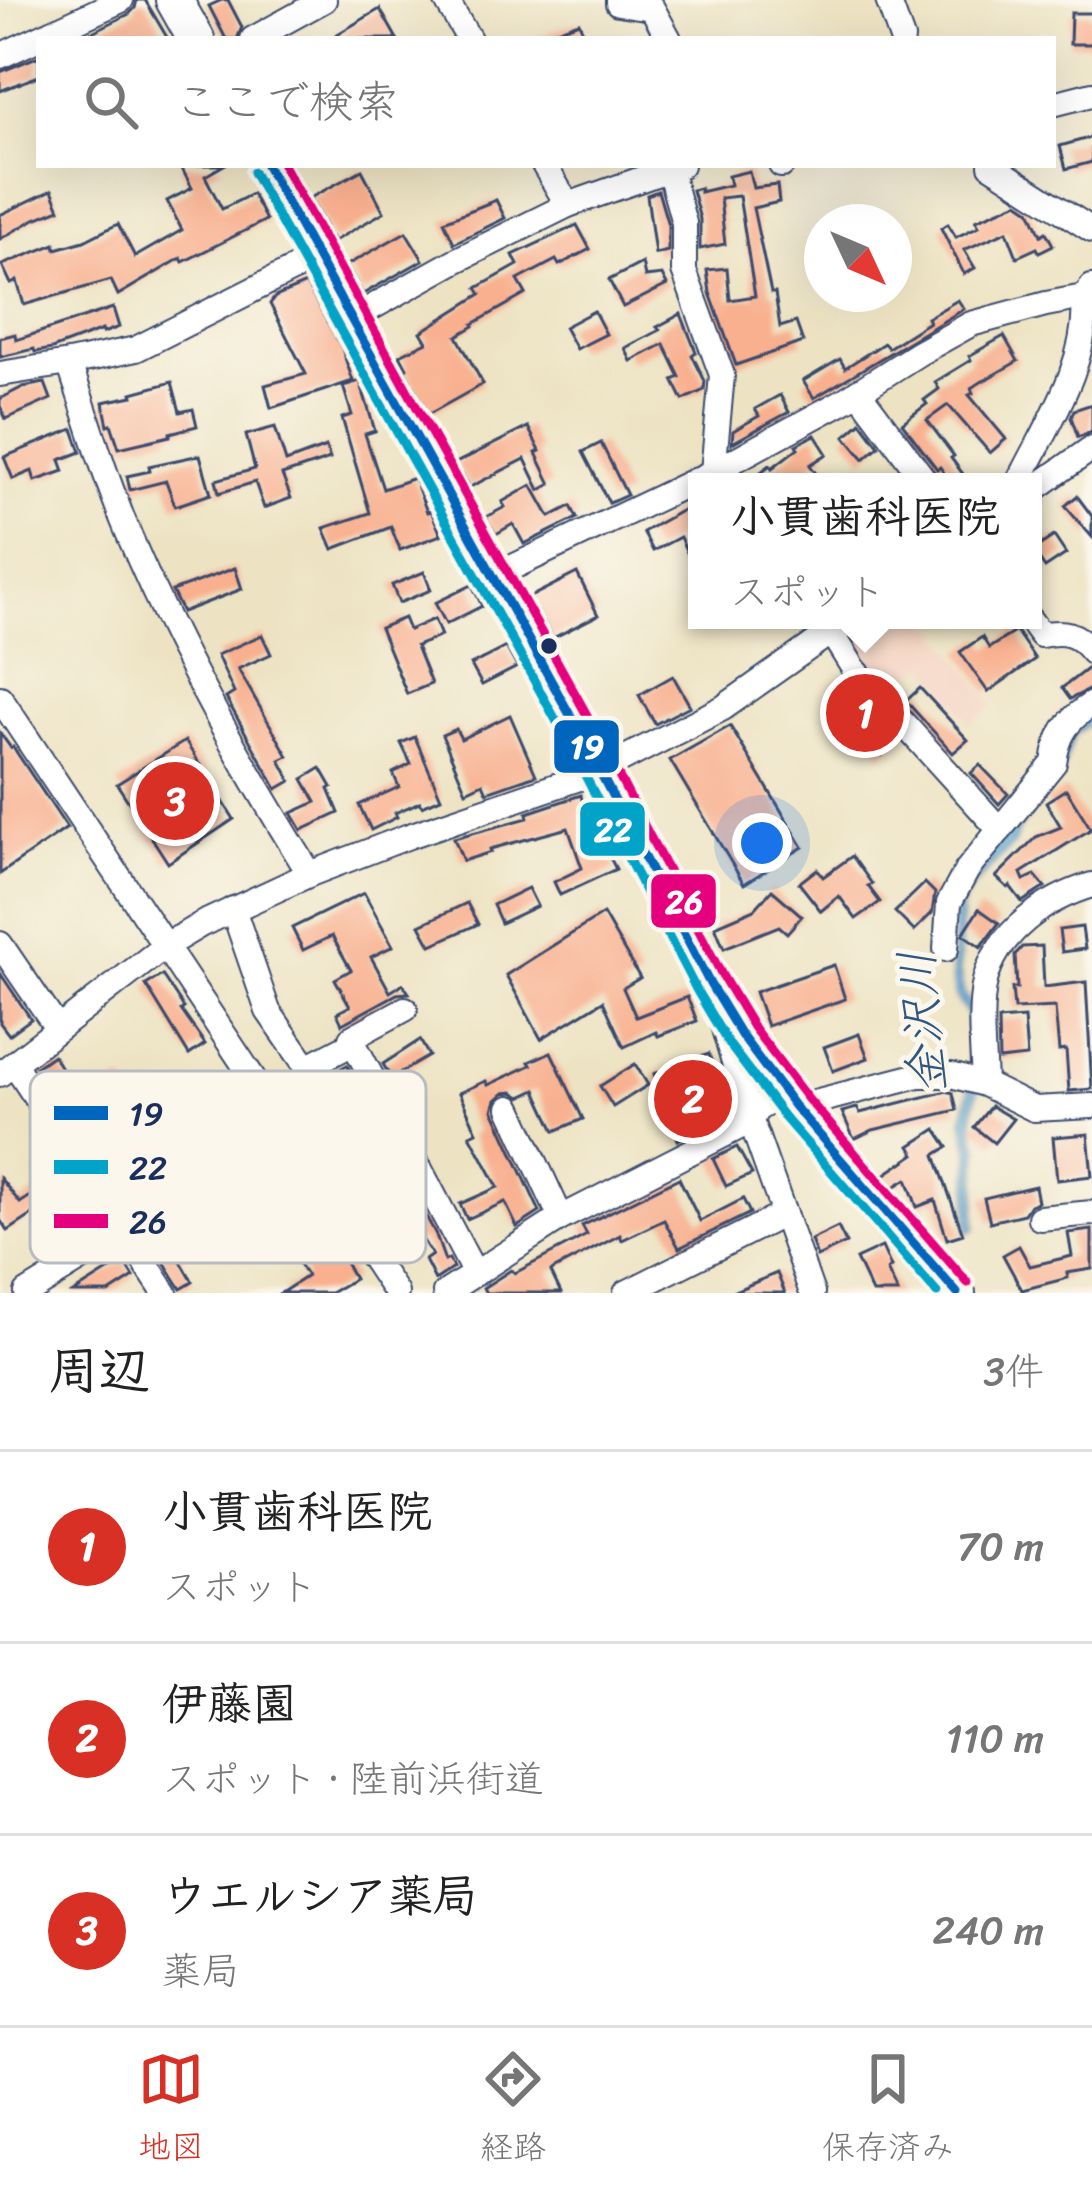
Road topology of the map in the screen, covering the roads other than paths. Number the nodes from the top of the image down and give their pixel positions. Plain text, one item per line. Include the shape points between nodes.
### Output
1 (121, 0) edge
2 (174, 0) edge
3 (325, 0) edge
4 (446, 0) edge
5 (618, 0) edge
6 (888, 0) edge
7 (43, 36) edge
8 (194, 36) edge
9 (259, 36) edge
10 (467, 36) edge
11 (667, 36) edge
12 (901, 36) edge
13 (36, 39) edge
14 (0, 56) edge
15 (1092, 94) edge
16 (1056, 103) edge
17 (268, 168) edge
18 (546, 168) edge
19 (672, 168) edge
20 (675, 168) edge
21 (997, 168) edge
22 (568, 205) junction
23 (1092, 230) edge
24 (316, 258) junction
25 (1088, 292) edge
26 (351, 319) junction
27 (69, 363) junction
28 (0, 374) edge
29 (859, 391) junction
30 (1092, 448) edge
31 (716, 473) edge
32 (723, 473) edge
33 (919, 473) edge
34 (1023, 473) edge
35 (1042, 484) edge
36 (688, 490) edge
37 (492, 577) junction
38 (832, 629) edge
39 (839, 629) edge
40 (1037, 629) edge
41 (1092, 652) edge
42 (0, 698) edge
43 (1092, 704) edge
44 (600, 772) junction
45 (1000, 830) junction
46 (310, 874) junction
47 (1092, 884) edge
48 (233, 910) junction
49 (0, 944) edge
50 (166, 946) junction
51 (946, 949) dead end
52 (710, 984) junction
53 (406, 1009) dead end
54 (58, 1029) junction
55 (353, 1042) junction
56 (7, 1069) edge
57 (249, 1071) edge
58 (368, 1071) edge
59 (975, 1082) junction
60 (30, 1101) edge
61 (1092, 1106) edge
62 (795, 1107) junction
63 (510, 1108) dead end
64 (751, 1121) junction
65 (426, 1181) edge
66 (1092, 1213) edge
67 (784, 1214) junction
68 (562, 1218) junction
69 (1040, 1218) dead end
70 (76, 1263) edge
71 (145, 1263) edge
72 (376, 1263) edge
73 (474, 1272) junction
74 (27, 1293) edge
75 (165, 1293) edge
76 (396, 1293) edge
77 (445, 1293) edge
78 (626, 1293) edge
79 (812, 1293) edge
80 (957, 1293) edge

1 - 7 street
2 - 8 highway
3 - 9 street
4 - 10 street
5 - 11 street via 652,8
6 - 12 street
13 - 14 street
15 - 16 street
17 - 24 highway
18 - 22 street
19 - 22 street
20 - 31 street via 685,272 722,375
21 - 23 street
22 - 26 street
24 - 26 highway
24 - 27 street via 136,349
25 - 29 street via 971,324
25 - 34 street via 1081,348
26 - 37 highway
27 - 28 street
27 - 46 street via 159,600 244,769
29 - 32 street
29 - 33 street
30 - 35 street
36 - 37 street
37 - 44 highway
38 - 44 street via 723,708
39 - 45 street via 854,669
40 - 41 street via 1083,639
42 - 50 street
43 - 45 street via 1062,729 1054,763
44 - 46 street
44 - 52 highway
45 - 51 street via 949,904
46 - 48 street
47 - 59 street via 1048,903 997,951
48 - 50 street
48 - 55 street via 268,1011 307,1066
49 - 54 street
50 - 54 street
50 - 57 street
52 - 62 highway
52 - 64 street
53 - 55 street
54 - 56 street
55 - 58 street
56 - 60 street
59 - 61 street via 1034,1109
59 - 62 street via 919,1075
62 - 64 street via 772,1100
62 - 80 highway
63 - 68 street
64 - 67 street
64 - 68 street
65 - 73 street
66 - 69 street
67 - 78 street
67 - 79 street
68 - 73 street
70 - 74 street
71 - 75 street
72 - 76 street
73 - 77 street

